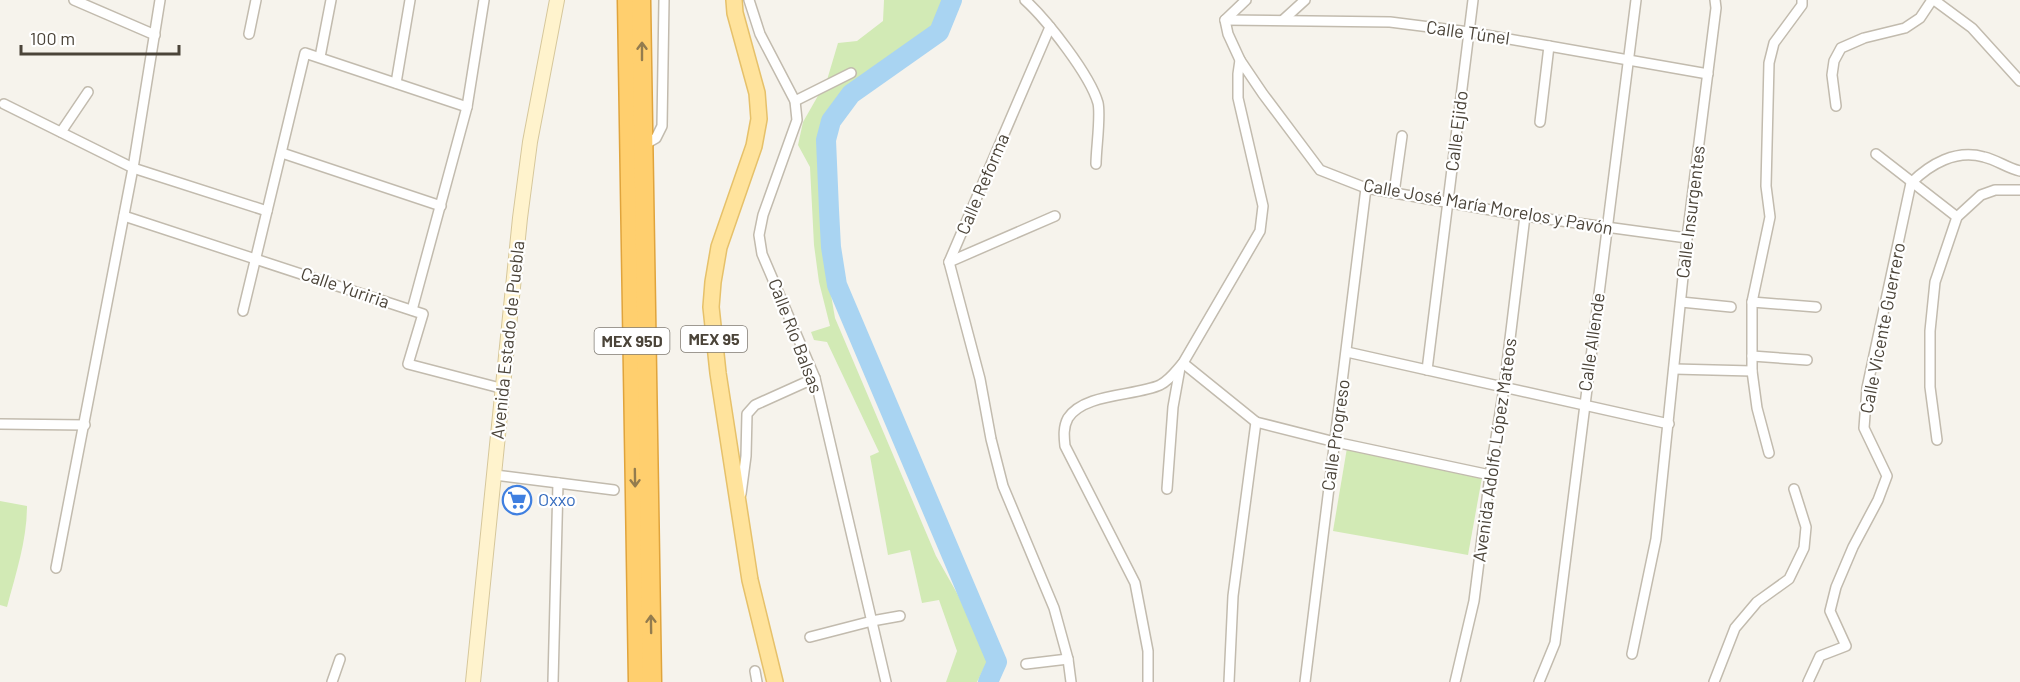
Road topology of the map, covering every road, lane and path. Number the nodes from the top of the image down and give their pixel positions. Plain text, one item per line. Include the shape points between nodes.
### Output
1 (74, 0) edge
2 (160, 0) edge
3 (256, 0) edge
4 (331, 0) edge
5 (410, 0) edge
6 (484, 0) edge
7 (557, 0) edge
8 (627, 0) edge
9 (641, 0) edge
10 (664, 0) edge
11 (734, 0) edge
12 (749, 0) edge
13 (1026, 0) edge
14 (1246, 0) edge
15 (1305, 0) edge
16 (1473, 0) edge
17 (1636, 0) edge
18 (1715, 0) edge
19 (1802, 0) edge
20 (1933, 0) edge
21 (1225, 20) junction
22 (1283, 20) junction
23 (1050, 27) junction
24 (1469, 32) junction
25 (154, 34) junction
26 (249, 34) dead end
27 (1549, 46) junction
28 (320, 57) junction
29 (1240, 60) junction
30 (1629, 60) junction
31 (851, 73) dead end
32 (1708, 74) junction
33 (2020, 81) edge
34 (396, 83) junction
35 (88, 92) dead end
36 (795, 100) junction
37 (4, 104) dead end
38 (1836, 106) dead end
39 (468, 107) junction
40 (1540, 122) dead end
41 (61, 132) junction
42 (1402, 136) dead end
43 (642, 146) junction
44 (282, 153) junction
45 (1875, 154) dead end
46 (1096, 164) dead end
47 (133, 168) junction
48 (2020, 171) edge
49 (1911, 183) junction
50 (1366, 188) junction
51 (2020, 190) edge
52 (1394, 193) junction
53 (1448, 202) junction
54 (441, 206) junction
55 (267, 211) junction
56 (124, 216) junction
57 (1055, 216) dead end
58 (1525, 216) junction
59 (1957, 217) junction
60 (1608, 229) junction
61 (1687, 238) junction
62 (255, 258) junction
63 (949, 262) junction
64 (1681, 302) junction
65 (1752, 302) junction
66 (1731, 307) dead end
67 (1816, 307) dead end
68 (243, 310) dead end
69 (412, 310) junction
70 (1347, 351) junction
71 (1752, 356) junction
72 (1808, 360) dead end
73 (1182, 364) junction
74 (1674, 369) junction
75 (1427, 370) junction
76 (1752, 370) junction
77 (815, 378) junction
78 (1504, 388) junction
79 (504, 389) junction
80 (1584, 404) junction
81 (1256, 422) junction
82 (0, 424) edge
83 (1669, 424) junction
84 (85, 425) junction
85 (1937, 440) dead end
86 (1335, 442) junction
87 (1769, 453) dead end
88 (495, 475) junction
89 (1490, 475) junction
90 (558, 483) junction
91 (1167, 489) dead end
92 (1794, 489) dead end
93 (614, 490) dead end
94 (738, 508) junction
95 (56, 568) dead end
96 (900, 616) dead end
97 (872, 621) junction
98 (810, 637) dead end
99 (1632, 654) dead end
100 (1068, 658) junction
101 (340, 659) dead end
102 (1026, 664) dead end
103 (755, 671) dead end
104 (332, 682) edge
105 (473, 682) edge
106 (553, 682) edge
107 (638, 682) edge
108 (652, 682) edge
109 (757, 682) edge
110 (775, 682) edge
111 (886, 682) edge
112 (1071, 682) edge
113 (1148, 682) edge
114 (1231, 682) edge
115 (1305, 682) edge
116 (1455, 682) edge
117 (1539, 682) edge
118 (1714, 682) edge
119 (1809, 682) edge

1 - 25 street
2 - 25 street
3 - 26 street
4 - 28 street
5 - 34 street
6 - 39 street
7 - 79 street, Avenida Estado de Puebla via 530,142
8 -> 107 highway, MEX 95D
43 -> 9 highway, MEX 95D
10 - 43 street via 662,126 657,138
11 - 94 main road, MEX 95 via 758,93 759,120 754,146 719,247 711,307
12 - 36 street via 760,34
13 - 23 street
14 - 21 street
15 - 22 street
16 - 24 street, Calle Ejido
17 - 30 street, Calle Allende
18 - 32 street, Calle Insurgentes
19 - 65 street via 1774,44 1769,63 1766,186 1770,217
20 - 33 street via 1972,28
20 - 38 street via 1920,18 1905,28 1841,48 1832,75
21 - 22 street, Calle Túnel
21 - 29 street, Calle José María Morelos y Pavón
22 - 24 street, Calle Túnel via 1390,22
23 - 46 street via 1086,76 1098,105
23 - 63 street, Calle Reforma
24 - 27 street, Calle Túnel
24 - 53 street, Calle Ejido
25 - 47 street
27 - 30 street, Calle Túnel
27 - 40 street
28 - 34 street
28 - 44 street via 305,53
29 - 50 street, Calle José María Morelos y Pavón via 1320,170
29 - 73 street via 1238,98 1263,206 1260,231
30 - 32 street, Calle Túnel
30 - 60 street, Calle Allende
31 - 36 street
32 - 61 street, Calle Insurgentes
34 - 39 street
35 - 41 street
36 - 77 street, Calle Río Balsas via 796,120 759,235 762,254
37 - 41 street
39 - 54 street
41 - 47 street
42 - 52 street
108 -> 43 highway, MEX 95D
44 - 54 street
44 - 55 street
45 - 49 street
47 - 55 street
47 - 56 street
48 - 49 street via 1983,156 1954,155 1924,170
49 - 59 street
49 - 119 street, Calle Vicente Guerrero via 1867,388 1864,428 1887,476 1836,587 1830,611 1846,646 1820,656
50 - 52 street, Calle José María Morelos y Pavón
50 - 70 street, Calle Progreso
51 - 59 street via 1995,190 1981,195
52 - 53 street, Calle José María Morelos y Pavón
53 - 58 street, Calle José María Morelos y Pavón
53 - 75 street, Calle Ejido
54 - 69 street
55 - 62 street
56 - 62 street, Calle Yuriria
56 - 84 street
57 - 63 street
58 - 60 street, Calle José María Morelos y Pavón
58 - 78 street, Avenida Adolfo López Mateos
59 - 85 street via 1935,282 1930,331 1930,387
60 - 61 street, Calle José María Morelos y Pavón
60 - 80 street, Calle Allende
61 - 64 street, Calle Insurgentes
62 - 68 street
62 - 69 street, Calle Yuriria
63 - 100 street via 1004,486 1054,608
64 - 66 street
64 - 74 street, Calle Insurgentes
65 - 67 street
65 - 71 street
69 - 79 street, Calle Yuriria via 423,314 408,364
70 - 75 street
70 - 86 street, Calle Progreso
71 - 72 street
71 - 76 street
73 - 81 street
73 - 91 street via 1173,407
73 - 113 street via 1159,385 1108,396 1078,408 1068,418 1064,432 1065,446 1135,583 1148,651
74 - 76 street
74 - 83 street, Calle Insurgentes
75 - 78 street
76 - 87 street
77 - 94 street via 754,405 747,414 746,456
77 - 97 street, Calle Río Balsas
78 - 80 street
78 - 89 street, Avenida Adolfo López Mateos
79 - 88 street, Avenida Estado de Puebla
80 - 83 street
80 - 117 street, Calle Allende via 1555,643
81 - 86 street
81 - 114 street via 1233,596
82 - 84 street
83 - 99 street, Calle Insurgentes via 1656,539
84 - 95 street
86 - 89 street
86 - 115 street, Calle Progreso
88 - 90 street
88 - 105 street, Avenida Estado de Puebla
89 - 116 street, Avenida Adolfo López Mateos via 1474,601
90 - 93 street
90 - 106 street
92 - 118 street via 1806,526 1804,548 1789,579 1758,602 1734,628
94 - 110 main road, MEX 95 via 750,580
96 - 97 street
97 - 98 street
97 - 111 street, Calle Río Balsas
100 - 102 street
100 - 112 street
101 - 104 street
103 - 109 street

